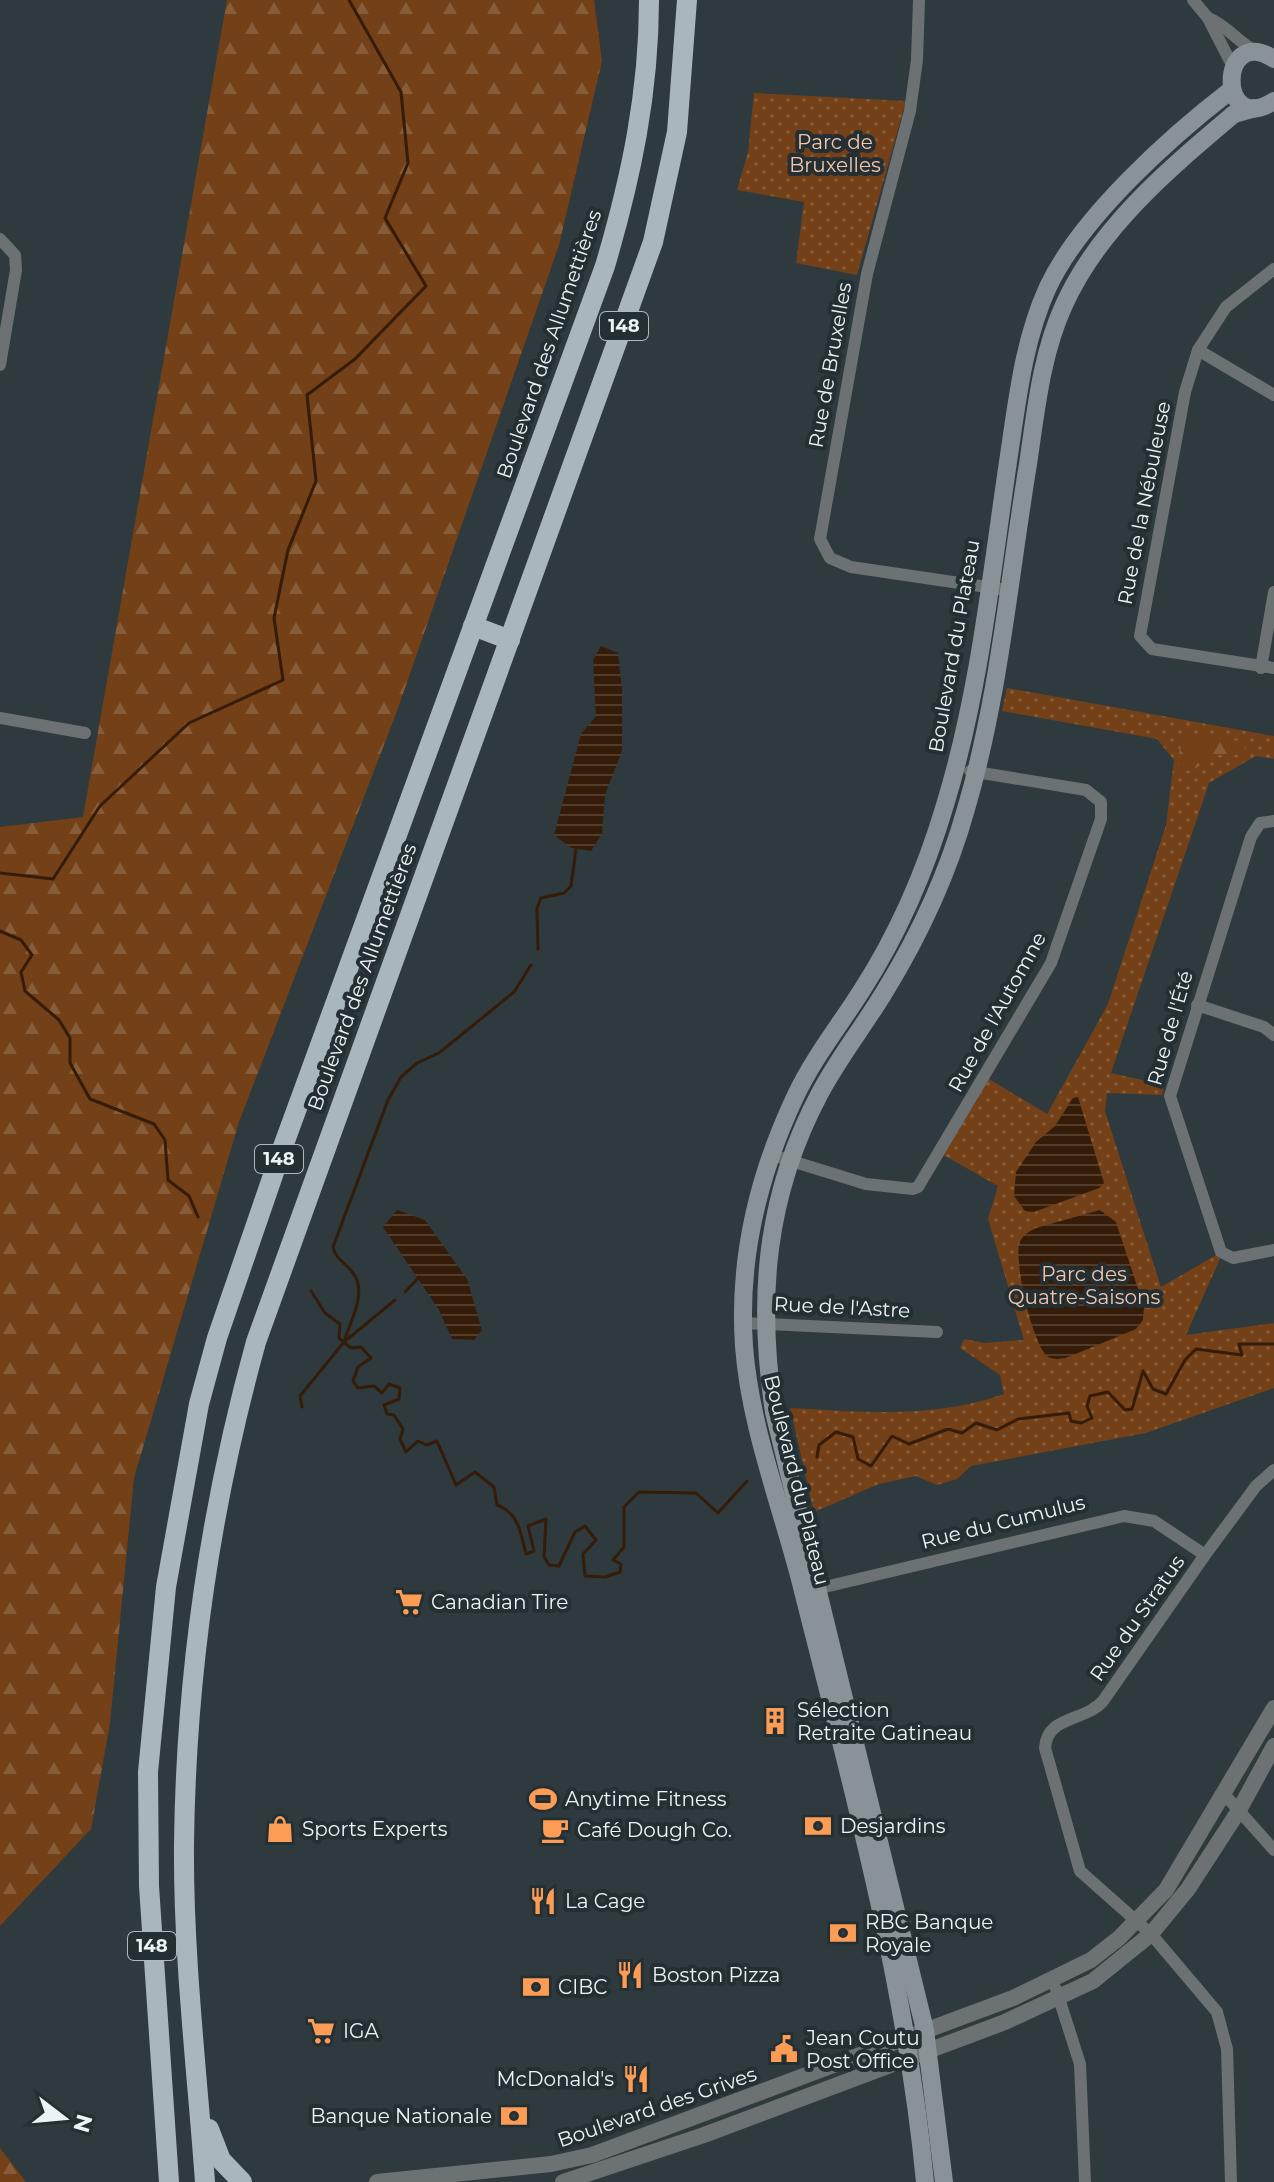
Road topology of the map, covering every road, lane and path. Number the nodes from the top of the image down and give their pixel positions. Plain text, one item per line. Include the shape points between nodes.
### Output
1 (649, 0) edge
2 (687, 0) edge
3 (919, 0) edge
4 (1193, 0) edge
5 (1208, 18) junction
6 (1268, 55) edge
7 (1233, 67) junction
8 (1231, 90) junction
9 (1267, 107) edge
10 (0, 239) edge
11 (1274, 269) edge
12 (1198, 350) junction
13 (0, 365) edge
14 (1274, 395) edge
15 (988, 587) junction
16 (1007, 590) junction
17 (1274, 592) edge
18 (473, 626) junction
19 (510, 640) junction
20 (1267, 668) edge
21 (0, 718) edge
22 (85, 733) dead end
23 (956, 767) junction
24 (976, 772) junction
25 (1274, 821) edge
26 (885, 949) junction
27 (903, 959) junction
28 (1197, 1005) junction
29 (1274, 1035) edge
30 (772, 1155) junction
31 (791, 1162) junction
32 (1274, 1250) edge
33 (744, 1323) junction
34 (765, 1323) junction
35 (937, 1332) dead end
36 (1274, 1470) edge
37 (1205, 1555) junction
38 (810, 1590) junction
39 (1274, 1708) edge
40 (1274, 1746) edge
41 (1225, 1795) junction
42 (1238, 1812) junction
43 (1274, 1850) edge
44 (1137, 1921) junction
45 (1151, 1934) junction
46 (1053, 1981) junction
47 (1060, 1999) junction
48 (916, 2033) junction
49 (920, 2053) junction
50 (198, 2080) junction
51 (169, 2182) edge
52 (205, 2182) edge
53 (242, 2182) edge
54 (377, 2182) edge
55 (563, 2182) edge
56 (925, 2182) edge
57 (944, 2182) edge
58 (1085, 2182) edge
59 (1231, 2182) edge

1 - 18 highway, Boulevard des Allumettières / 148 via 642,118 619,220
2 - 19 highway, Boulevard des Allumettières / 148 via 681,99 661,213
3 - 15 street, Rue de Bruxelles via 910,111 867,274 820,539 839,564
4 - 5 street
5 - 6 street via 1241,45
5 - 7 street
6 - 7 main road via 1243,56
7 - 8 main road
8 - 9 main road via 1238,100
8 - 15 main road, Boulevard du Plateau via 1106,204 1068,252 1047,290 1023,365
9 - 16 main road, Boulevard du Plateau via 1234,114 1129,210 1072,288 1044,366
10 - 13 street via 15,255 16,270
11 - 12 street, Rue de la Nébuleuse via 1226,307
12 - 14 street
12 - 20 street, Rue de la Nébuleuse via 1185,392 1140,636 1152,649
15 - 16 street, Rue de Bruxelles
15 - 23 main road, Boulevard du Plateau
16 - 24 main road, Boulevard du Plateau
17 - 20 street
18 - 19 highway
18 - 51 highway, Boulevard des Allumettières / 148 via 217,1338 182,1490 158,1648 148,1772 149,1886
19 - 50 highway, Boulevard des Allumettières / 148 via 256,1342 223,1465 196,1628 187,1735 186,1914
21 - 22 street
23 - 24 street, Rue de l'Automne
23 - 26 main road, Boulevard du Plateau via 926,860
24 - 27 main road, Boulevard du Plateau via 949,861
24 - 31 street, Rue de l'Automne via 1086,790 1101,802 1101,819 1051,963 918,1187 866,1184
25 - 28 street, Rue de l'Été via 1260,823 1251,837
26 - 27 main road
26 - 30 main road, Boulevard du Plateau via 804,1079
27 - 31 main road, Boulevard du Plateau via 830,1075
28 - 29 street
28 - 32 street, Rue de l'Été via 1173,1077 1171,1105 1221,1252 1242,1258
30 - 31 street, Rue de l'Automne
30 - 33 main road, Boulevard du Plateau via 749,1241
31 - 34 main road, Boulevard du Plateau via 768,1246
33 - 34 street, Rue de l'Astre
33 - 38 main road, Boulevard du Plateau via 751,1401
34 - 35 street, Rue de l'Astre
34 - 38 main road, Boulevard du Plateau via 774,1412
36 - 37 street, Rue du Stratus
37 - 38 street, Rue du Cumulus via 1154,1521 1124,1516
37 - 44 street, Rue du Stratus via 1098,1707 1053,1726 1046,1735 1045,1748 1080,1871
38 - 48 main road, Boulevard du Plateau
39 - 41 street, Boulevard des Grives
40 - 42 street, Boulevard des Grives
41 - 42 street
41 - 44 street, Boulevard des Grives via 1166,1890
42 - 43 street
42 - 45 street, Boulevard des Grives
44 - 45 street, Rue du Stratus
44 - 46 street, Boulevard des Grives via 1091,1960
45 - 47 street, Boulevard des Grives via 1108,1971
45 - 59 street, Rue du Stratus via 1196,1983 1224,2029
46 - 47 street
46 - 48 street, Boulevard des Grives
47 - 49 street, Boulevard des Grives
47 - 58 street via 1080,2061
48 - 49 main road, Boulevard du Plateau
48 - 54 street, Boulevard des Grives via 584,2157
49 - 55 street, Boulevard des Grives
49 - 56 main road, Boulevard du Plateau
49 - 57 main road, Boulevard du Plateau
50 - 52 highway, Boulevard des Allumettières / 148
50 - 53 highway via 214,2147

